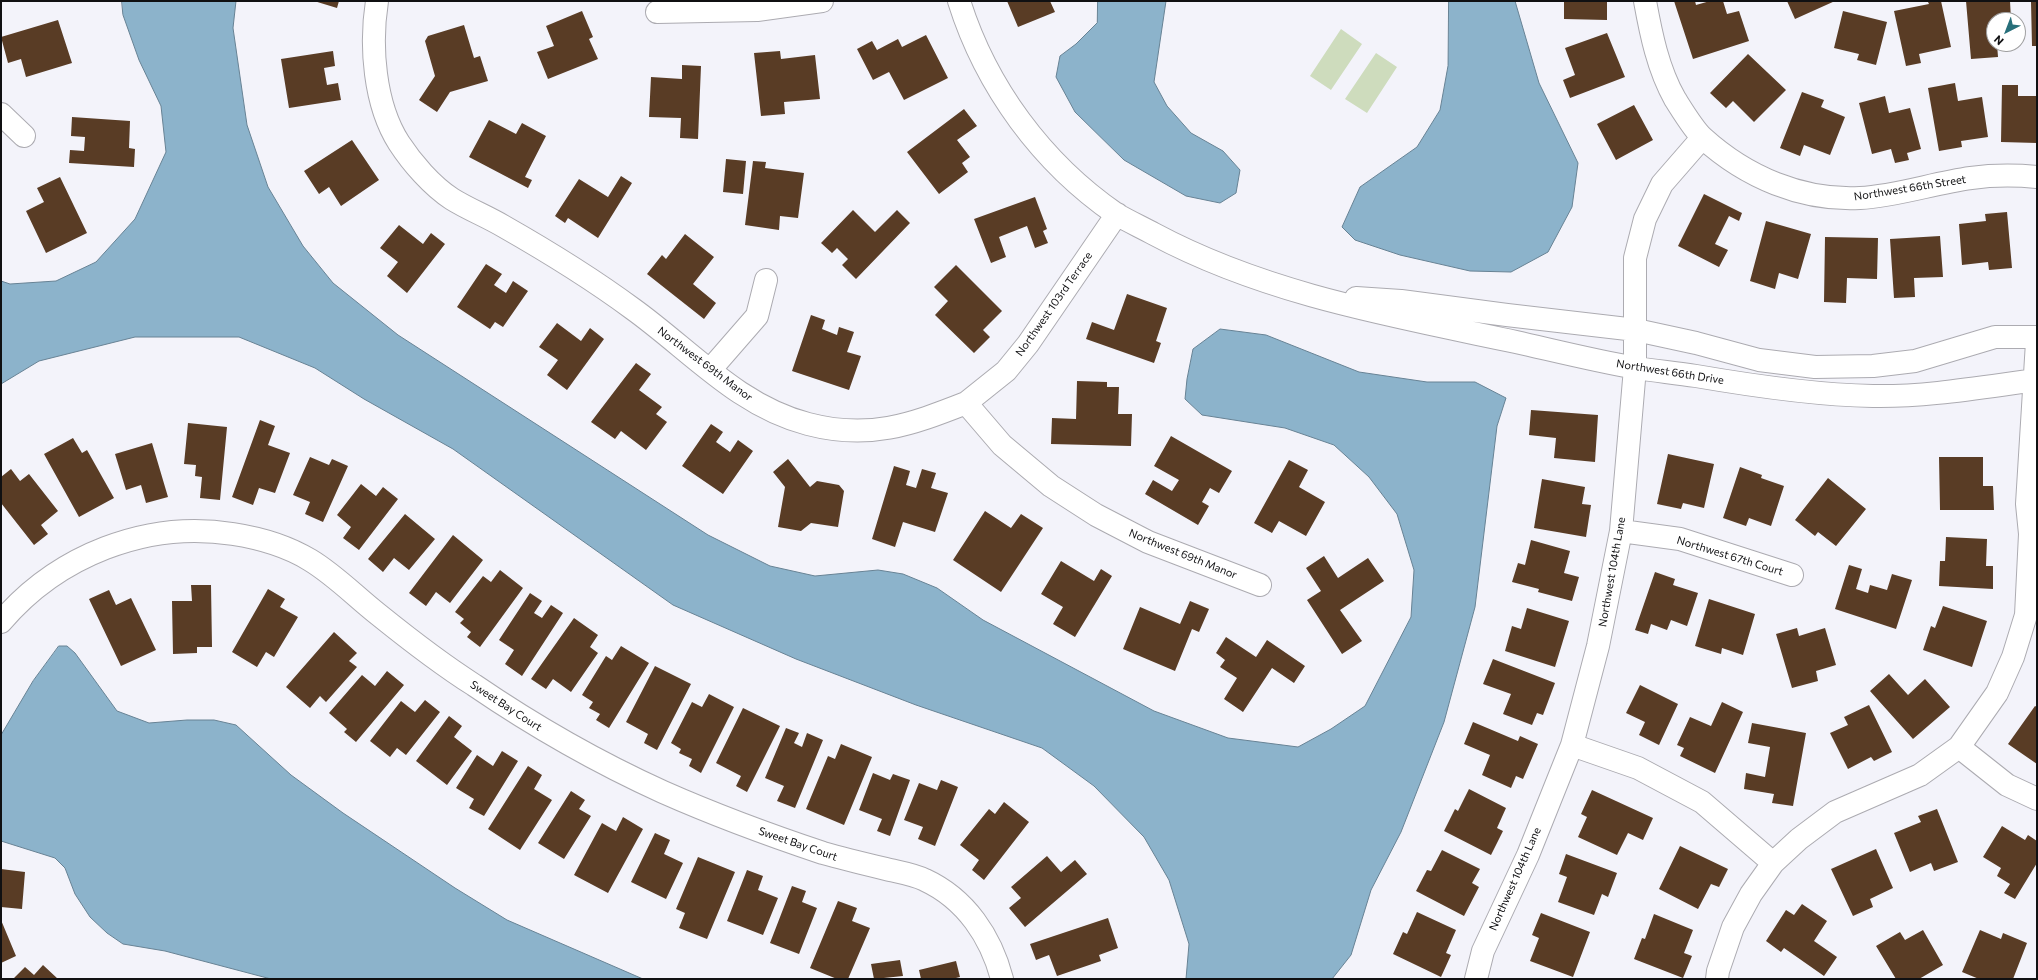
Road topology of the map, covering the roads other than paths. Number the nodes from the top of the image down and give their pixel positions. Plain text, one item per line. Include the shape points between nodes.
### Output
1 (377, 1) edge
2 (822, 1) edge
3 (959, 1) edge
4 (1645, 1) edge
5 (657, 12) dead end
6 (1, 114) edge
7 (24, 136) dead end
8 (1702, 138) junction
9 (2037, 177) edge
10 (1117, 214) junction
11 (766, 280) dead end
12 (1309, 294) junction
13 (1636, 330) junction
14 (2037, 337) edge
15 (2037, 342) edge
16 (1635, 368) junction
17 (710, 370) junction
18 (2035, 380) edge
19 (966, 403) junction
20 (1621, 531) junction
21 (2033, 535) edge
22 (1792, 575) dead end
23 (1260, 586) dead end
24 (1, 622) edge
25 (1572, 745) junction
26 (1959, 747) junction
27 (2037, 799) edge
28 (1774, 863) junction
29 (1002, 979) edge
30 (1476, 979) edge
31 (1718, 979) edge

1 - 17 street, Northwest 69th Manor via 373,26 375,70 383,107 398,142 422,172 451,198 558,258 633,309
2 - 5 street via 758,10
3 - 10 street, Northwest 66th Drive via 993,81 1030,136 1072,179
4 - 8 street, Northwest 66th Street via 1660,65 1675,99
6 - 7 street
8 - 9 street, Northwest 66th Street via 1743,168 1781,187 1822,198 1861,198 1971,178 2014,175
8 - 13 street, Northwest 104th Lane via 1662,184 1645,219 1635,258
10 - 12 street, Northwest 66th Drive via 1181,248 1218,264
10 - 19 street, Northwest 103rd Terrace via 1028,344 1006,371
11 - 17 street via 757,316
12 - 13 street, Northwest 66th Drive via 1401,300
12 - 16 street, Northwest 66th Drive via 1396,318
13 - 14 street, Northwest 66th Drive via 1759,360 1815,367 1873,366 1914,361 1995,337
13 - 16 street, Northwest 104th Lane
15 - 18 street
16 - 18 street, Northwest 66th Drive via 1752,385 1873,396 1924,394
16 - 20 street, Northwest 104th Lane
17 - 19 street, Northwest 69th Manor via 741,394 772,412 809,424 852,431 890,429 930,418
18 - 21 street via 2027,504
19 - 23 street, Northwest 69th Manor via 1002,445 1051,486 1096,515 1148,542
20 - 22 street, Northwest 67th Court via 1680,538
20 - 25 street, Northwest 104th Lane via 1598,646
21 - 26 street via 2026,615 2013,657 1997,693
24 - 29 street, Sweet Bay Court via 19,601 50,576 84,556 118,543 153,535 192,532 231,534 275,544 310,560 417,645 473,685 545,731 606,763 663,792 729,819 843,859 924,879 948,894 970,914 985,934 997,960
25 - 28 street via 1638,768 1702,802
25 - 30 street, Northwest 104th Lane via 1528,854 1483,951
26 - 27 street via 2007,785
26 - 28 street via 1920,775 1835,812 1799,839
28 - 31 street via 1751,894 1732,927 1718,971

